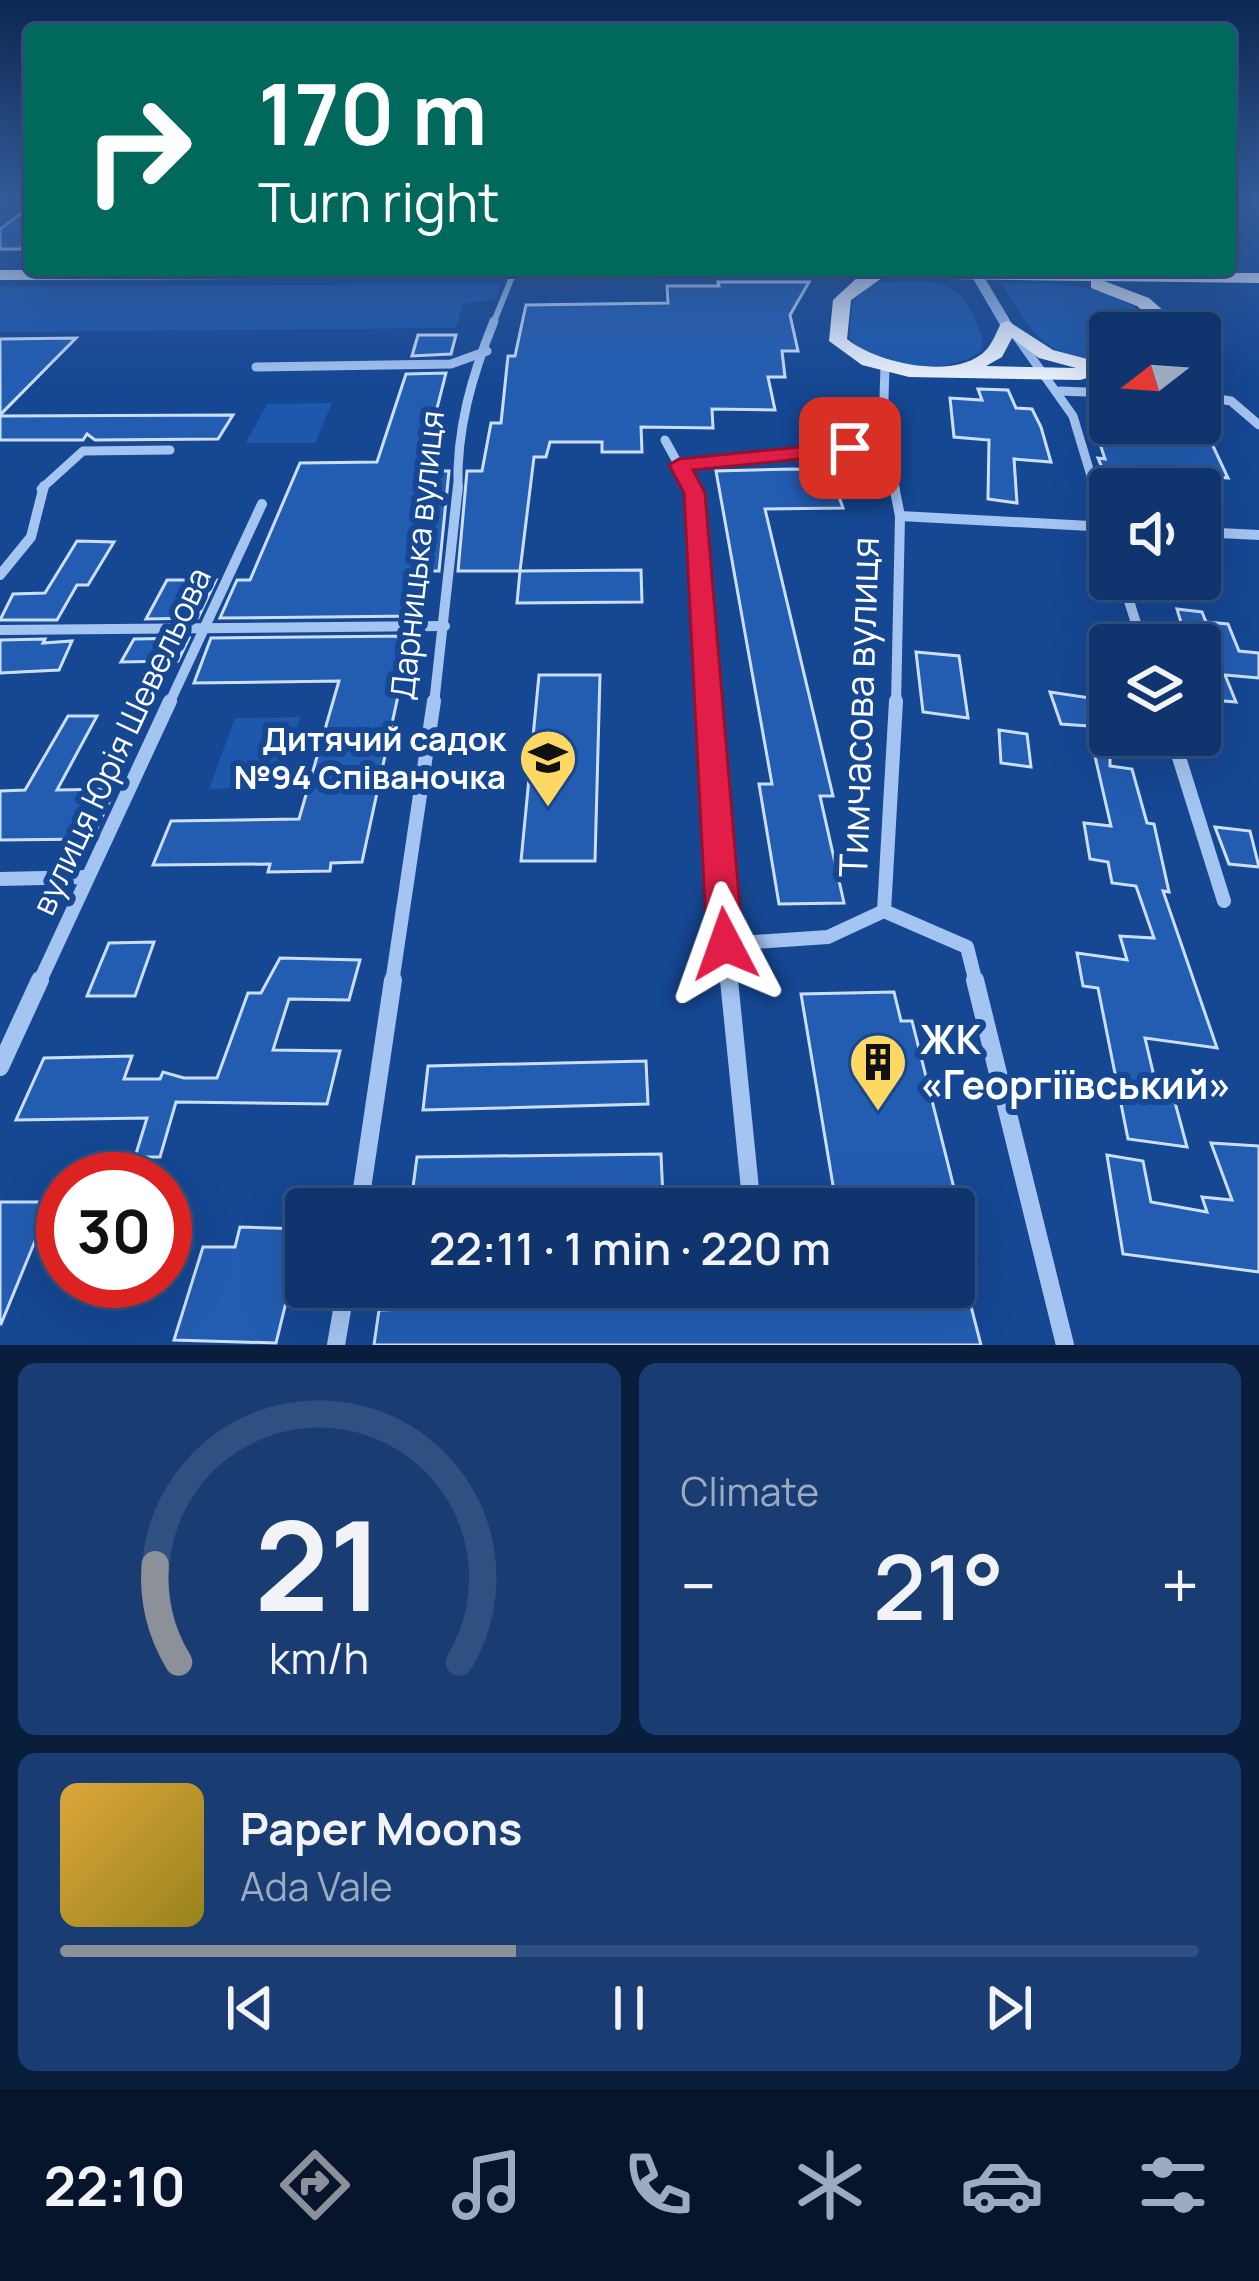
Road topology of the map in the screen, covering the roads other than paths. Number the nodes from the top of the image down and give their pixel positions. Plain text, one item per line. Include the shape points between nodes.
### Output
1 (513, 276) edge
2 (896, 276) edge
3 (978, 276) edge
4 (1047, 276) edge
5 (1168, 276) edge
6 (1259, 278) edge
7 (1150, 312) edge
8 (1008, 327) junction
9 (487, 351) junction
10 (885, 366) junction
11 (256, 367) dead end
12 (1089, 367) edge
13 (934, 370) junction
14 (1089, 377) edge
15 (1053, 383) junction
16 (1089, 389) edge
17 (1221, 400) edge
18 (1259, 425) edge
19 (883, 433) junction
20 (664, 440) dead end
21 (170, 450) dead end
22 (679, 465) junction
23 (1089, 468) edge
24 (262, 504) dead end
25 (900, 516) junction
26 (1089, 526) edge
27 (1221, 533) edge
28 (1259, 535) edge
29 (0, 574) edge
30 (446, 626) junction
31 (205, 628) junction
32 (0, 630) edge
33 (1179, 756) edge
34 (87, 878) junction
35 (0, 879) edge
36 (1224, 901) dead end
37 (884, 911) junction
38 (725, 944) junction
39 (0, 1067) edge
40 (362, 1188) edge
41 (750, 1188) edge
42 (342, 1308) edge
43 (336, 1345) edge
44 (1065, 1345) edge

1 - 9 street, Дарницька вулиця
2 - 10 main road via 856,282 841,295 838,341
3 - 8 street
4 - 7 main road via 1121,291
5 - 6 main road
8 - 12 main road via 1046,354
8 - 13 main road via 990,358
8 - 15 street
9 - 11 street via 452,364
9 - 30 street, Дарницька вулиця via 472,375 457,460 460,507
10 - 13 main road
10 - 19 street, Тимчасова вулиця
13 - 15 main road
14 - 15 main road
15 - 16 street
15 - 23 street
17 - 18 street
19 - 22 street via 830,453
19 - 25 street, Тимчасова вулиця
20 - 22 street
21 - 29 street via 82,451 39,491 43,512 32,540
22 - 38 street via 694,493
24 - 31 street, вулиця Юрія Шевельова
25 - 26 street
25 - 37 street, Тимчасова вулиця
27 - 28 street
30 - 31 street
30 - 40 street, Дарницька вулиця
31 - 32 street
31 - 34 street, вулиця Юрія Шевельова
33 - 36 street
34 - 35 street
34 - 39 street, вулиця Юрія Шевельова
37 - 38 street via 859,931
37 - 44 street, Тимчасова вулиця via 967,947
38 - 41 street
42 - 43 street

